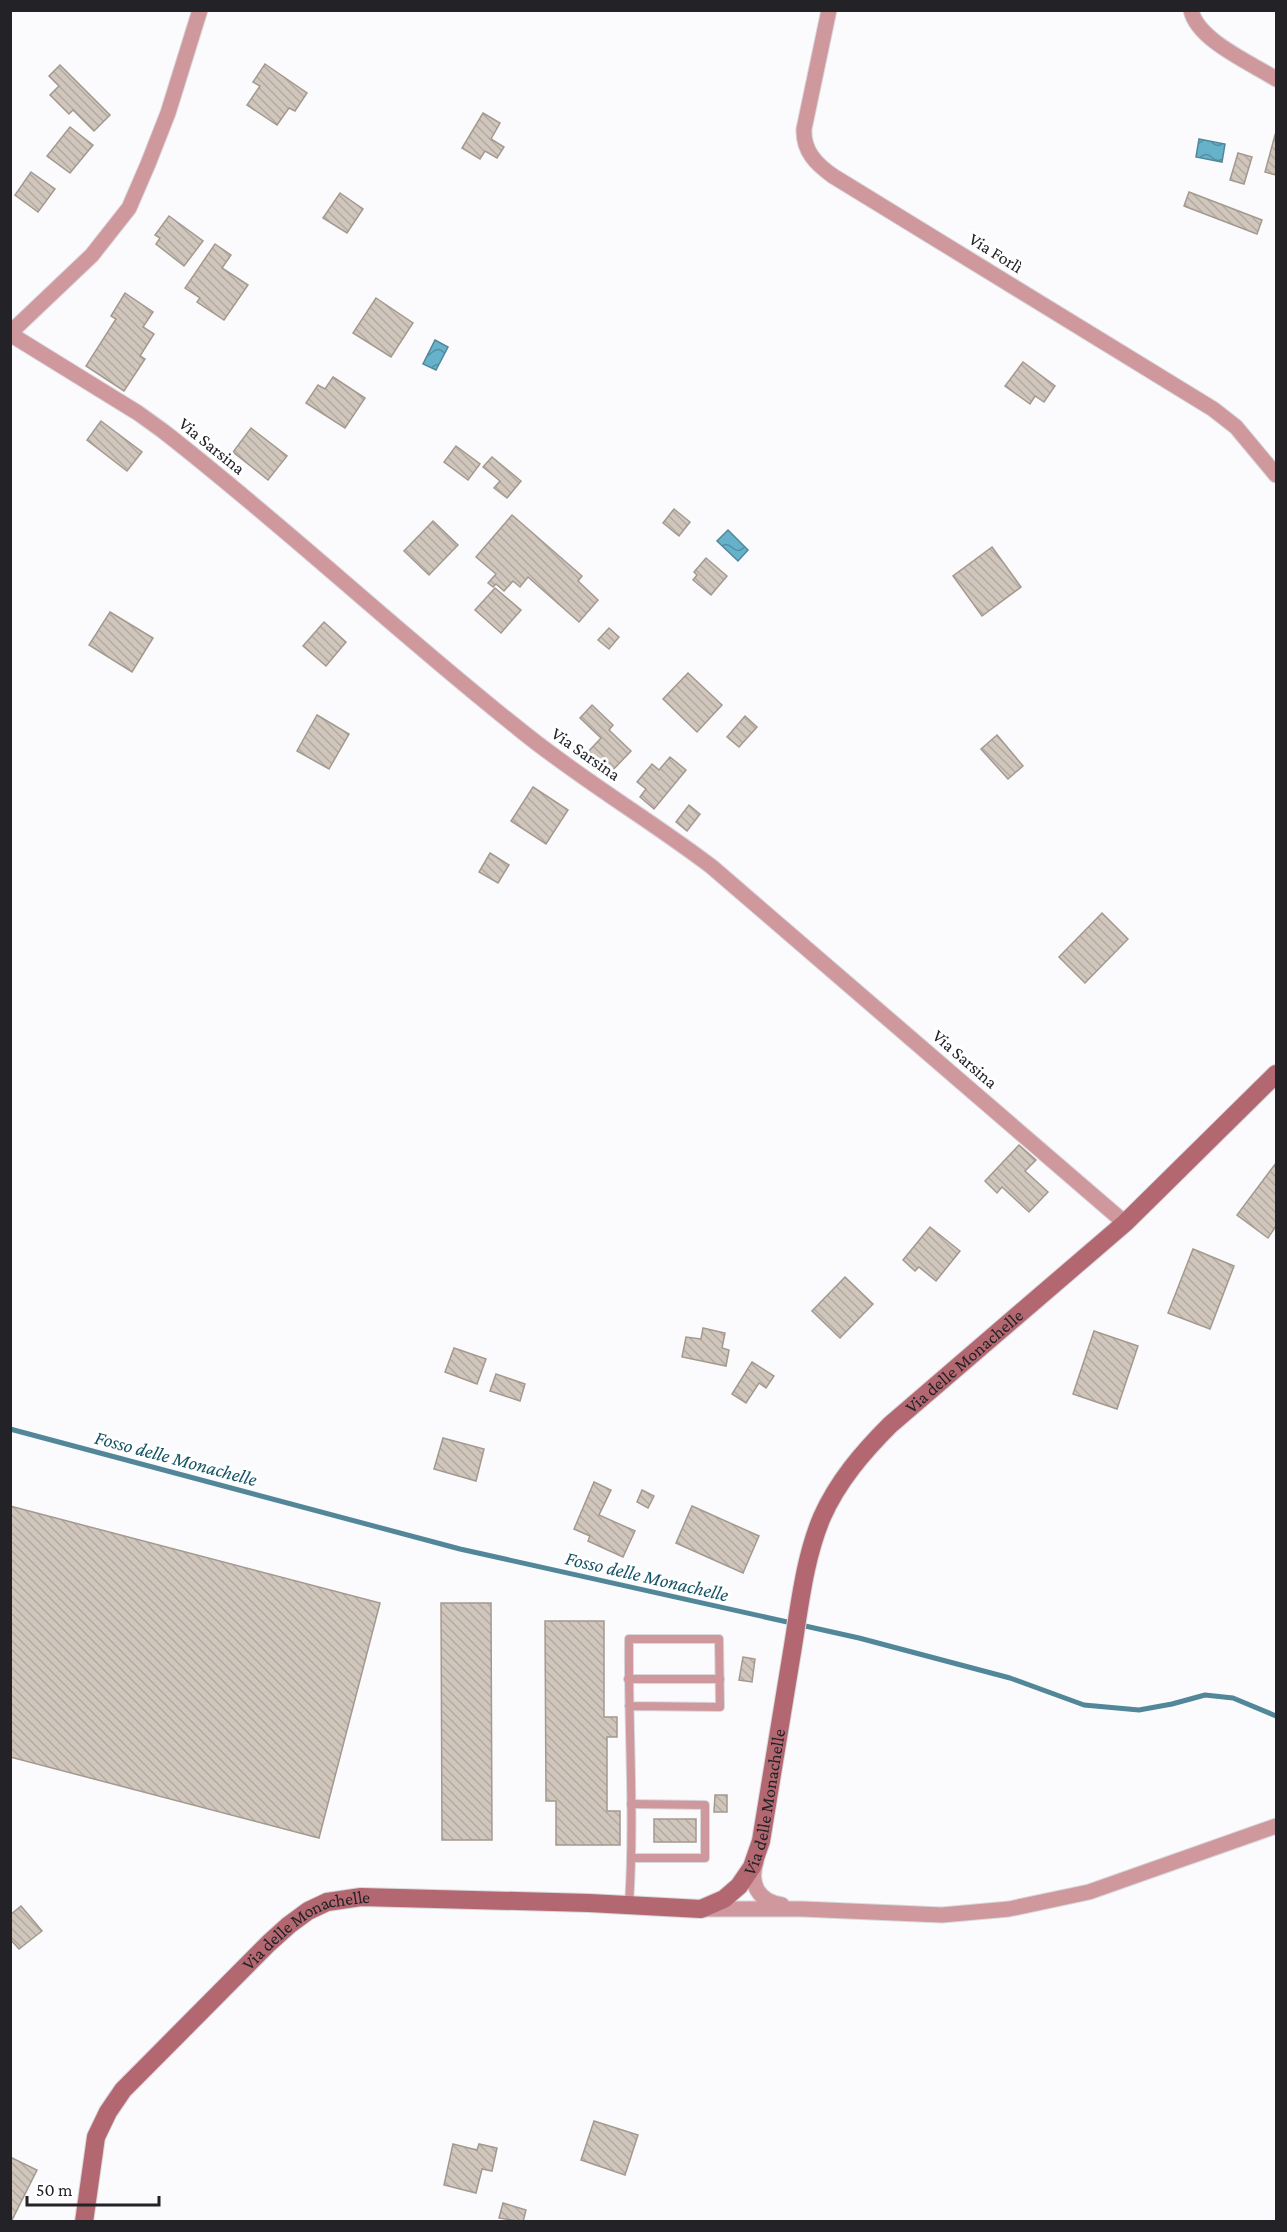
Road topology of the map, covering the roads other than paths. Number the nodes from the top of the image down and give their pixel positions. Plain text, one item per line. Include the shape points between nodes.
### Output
1 (200, 10) edge
2 (829, 10) edge
3 (1191, 10) edge
4 (1276, 79) edge
5 (10, 334) edge
6 (1276, 475) edge
7 (1276, 1074) edge
8 (1125, 1223) junction
9 (628, 1678) junction
10 (720, 1678) junction
11 (629, 1706) junction
12 (632, 1804) junction
13 (1276, 1826) edge
14 (760, 1846) junction
15 (632, 1858) junction
16 (629, 1906) junction
17 (700, 1909) junction
18 (802, 1910) junction
19 (84, 2222) edge

1 - 5 street via 168,113 129,208 92,255
2 - 6 street, Via Forlì via 804,129 806,146 815,161 833,176 1213,409 1236,427
3 - 4 street via 1206,35
5 - 8 street, Via Sarsina via 156,426 521,731 712,867
7 - 8 street, Via delle Monachelle
8 - 14 street, Via delle Monachelle via 899,1417 856,1461 837,1488 818,1528 809,1559
9 - 10 lane
9 - 10 lane via 629,1639 719,1639
9 - 11 lane
10 - 11 lane via 720,1707
11 - 12 lane
12 - 15 lane
12 - 15 lane via 705,1805 705,1858
13 - 18 street via 1089,1892 1033,1905 942,1915
14 - 17 street, Via delle Monachelle via 753,1867 739,1886 720,1901
14 - 18 street via 753,1874 757,1891 770,1902
15 - 16 lane
16 - 17 street, Via delle Monachelle
16 - 19 street, Via delle Monachelle via 361,1897 336,1900 308,1911 269,1943 115,2101 96,2137
17 - 18 street

